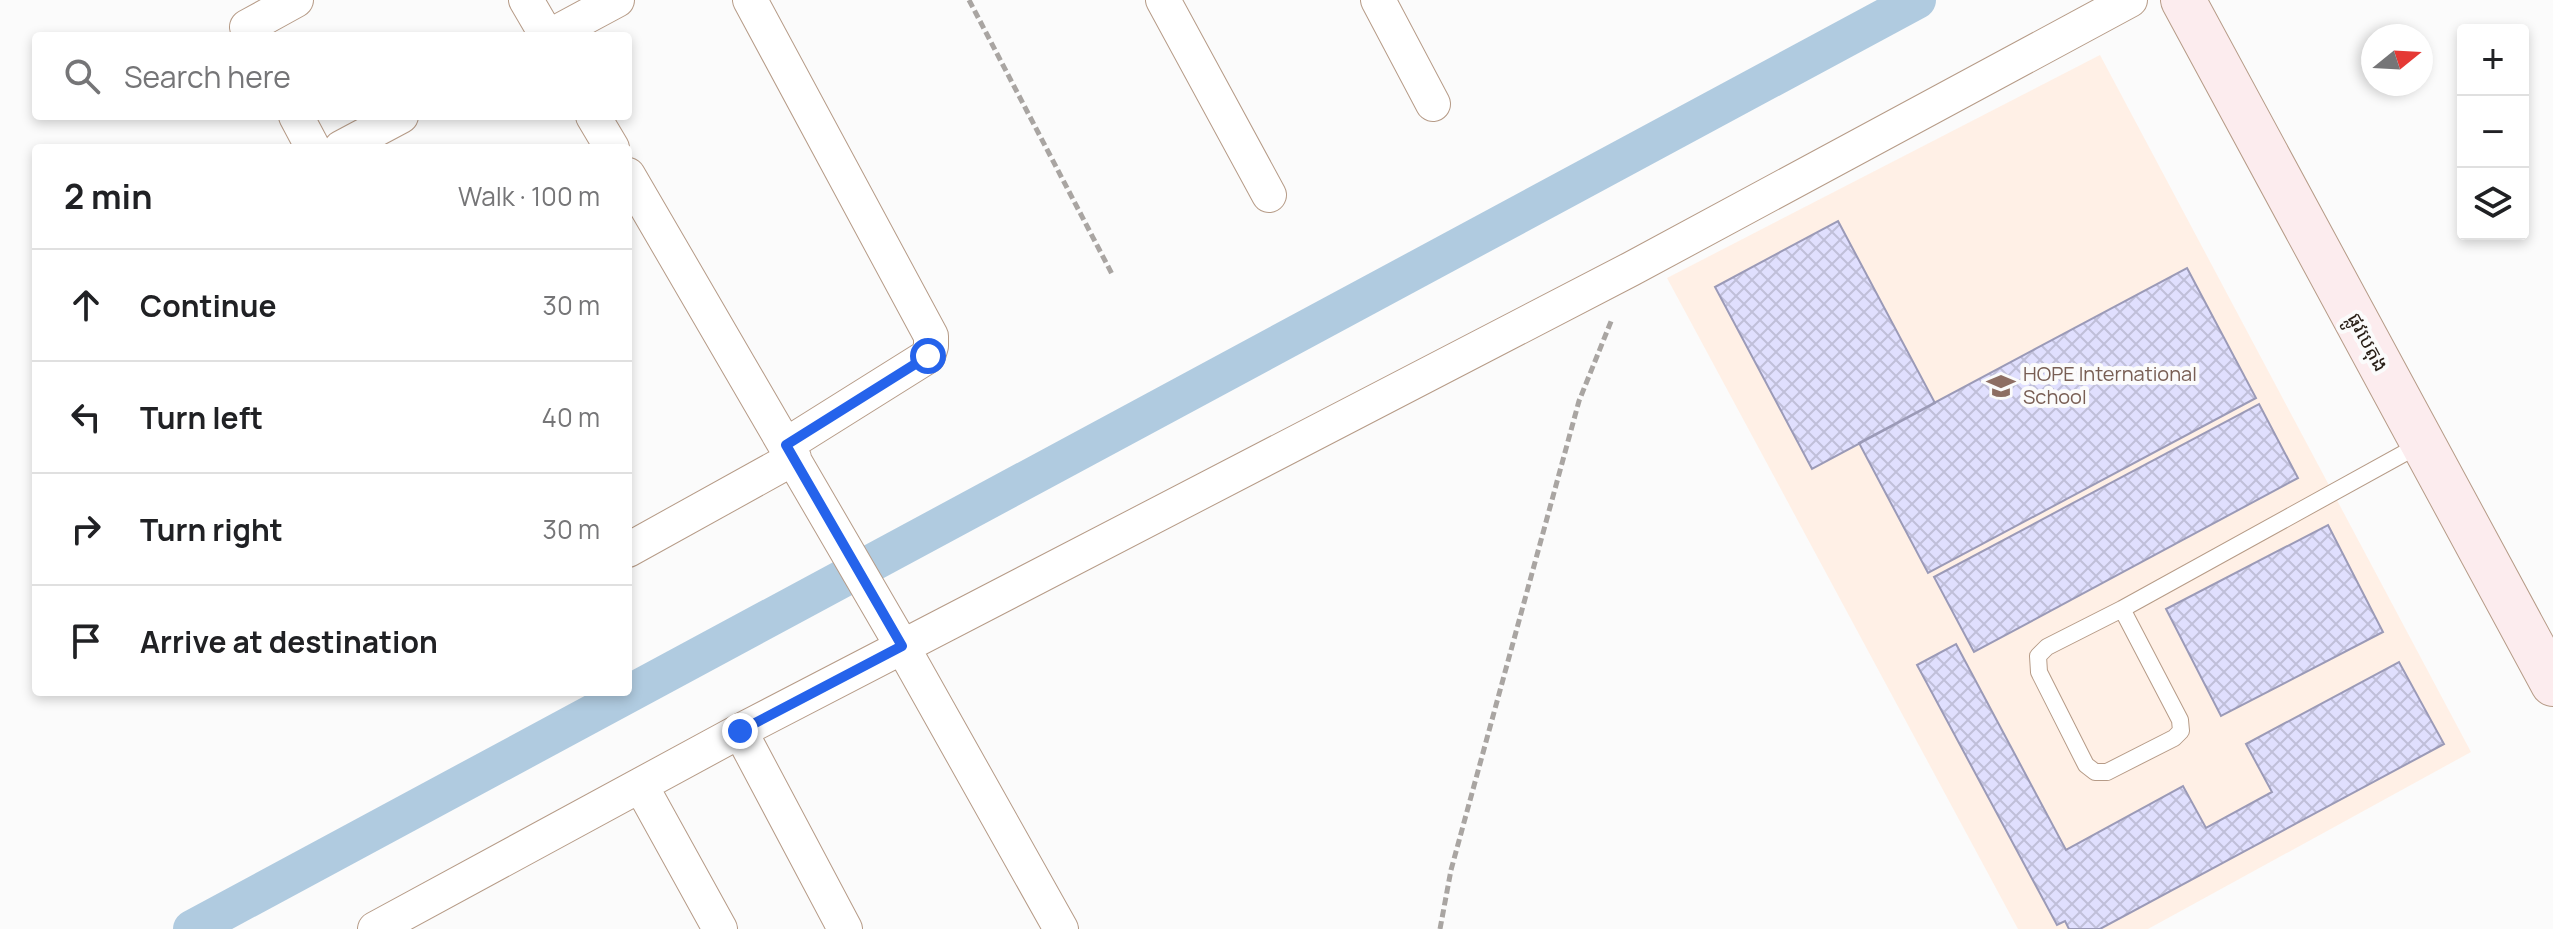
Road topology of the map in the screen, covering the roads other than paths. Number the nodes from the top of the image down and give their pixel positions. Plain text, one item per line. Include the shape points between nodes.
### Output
1 (296, 0) edge
2 (526, 0) edge
3 (617, 0) edge
4 (750, 0) edge
5 (1163, 0) edge
6 (1378, 0) edge
7 (2130, 0) edge
8 (2183, 0) edge
9 (243, 21) edge
10 (546, 32) edge
11 (556, 32) edge
12 (1433, 104) dead end
13 (298, 120) edge
14 (394, 120) edge
15 (595, 120) edge
16 (311, 144) edge
17 (348, 144) edge
18 (610, 144) edge
19 (632, 182) edge
20 (1269, 195) dead end
21 (2422, 443) junction
22 (790, 451) junction
23 (632, 548) edge
24 (2122, 609) junction
25 (902, 646) junction
26 (2553, 684) edge
27 (740, 731) junction
28 (641, 786) junction
29 (375, 929) edge
30 (720, 929) edge
31 (845, 929) edge
32 (1061, 929) edge

1 - 9 street
2 - 10 street
3 - 11 street
4 - 22 street via 931,336 928,356
5 - 20 street
6 - 12 street
7 - 25 street via 1631,269
8 - 21 main road, ផ្លូវបេតុង
13 - 16 street
14 - 17 street
15 - 18 street
19 - 22 street
21 - 24 lane
21 - 26 main road, ផ្លូវបេតុង
22 - 23 street
22 - 25 street
24 - 24 lane via 2181,731 2107,772 2095,772 2086,765 2039,672 2038,656
25 - 27 street
25 - 32 street
27 - 28 street
27 - 31 street
28 - 29 street
28 - 30 street

